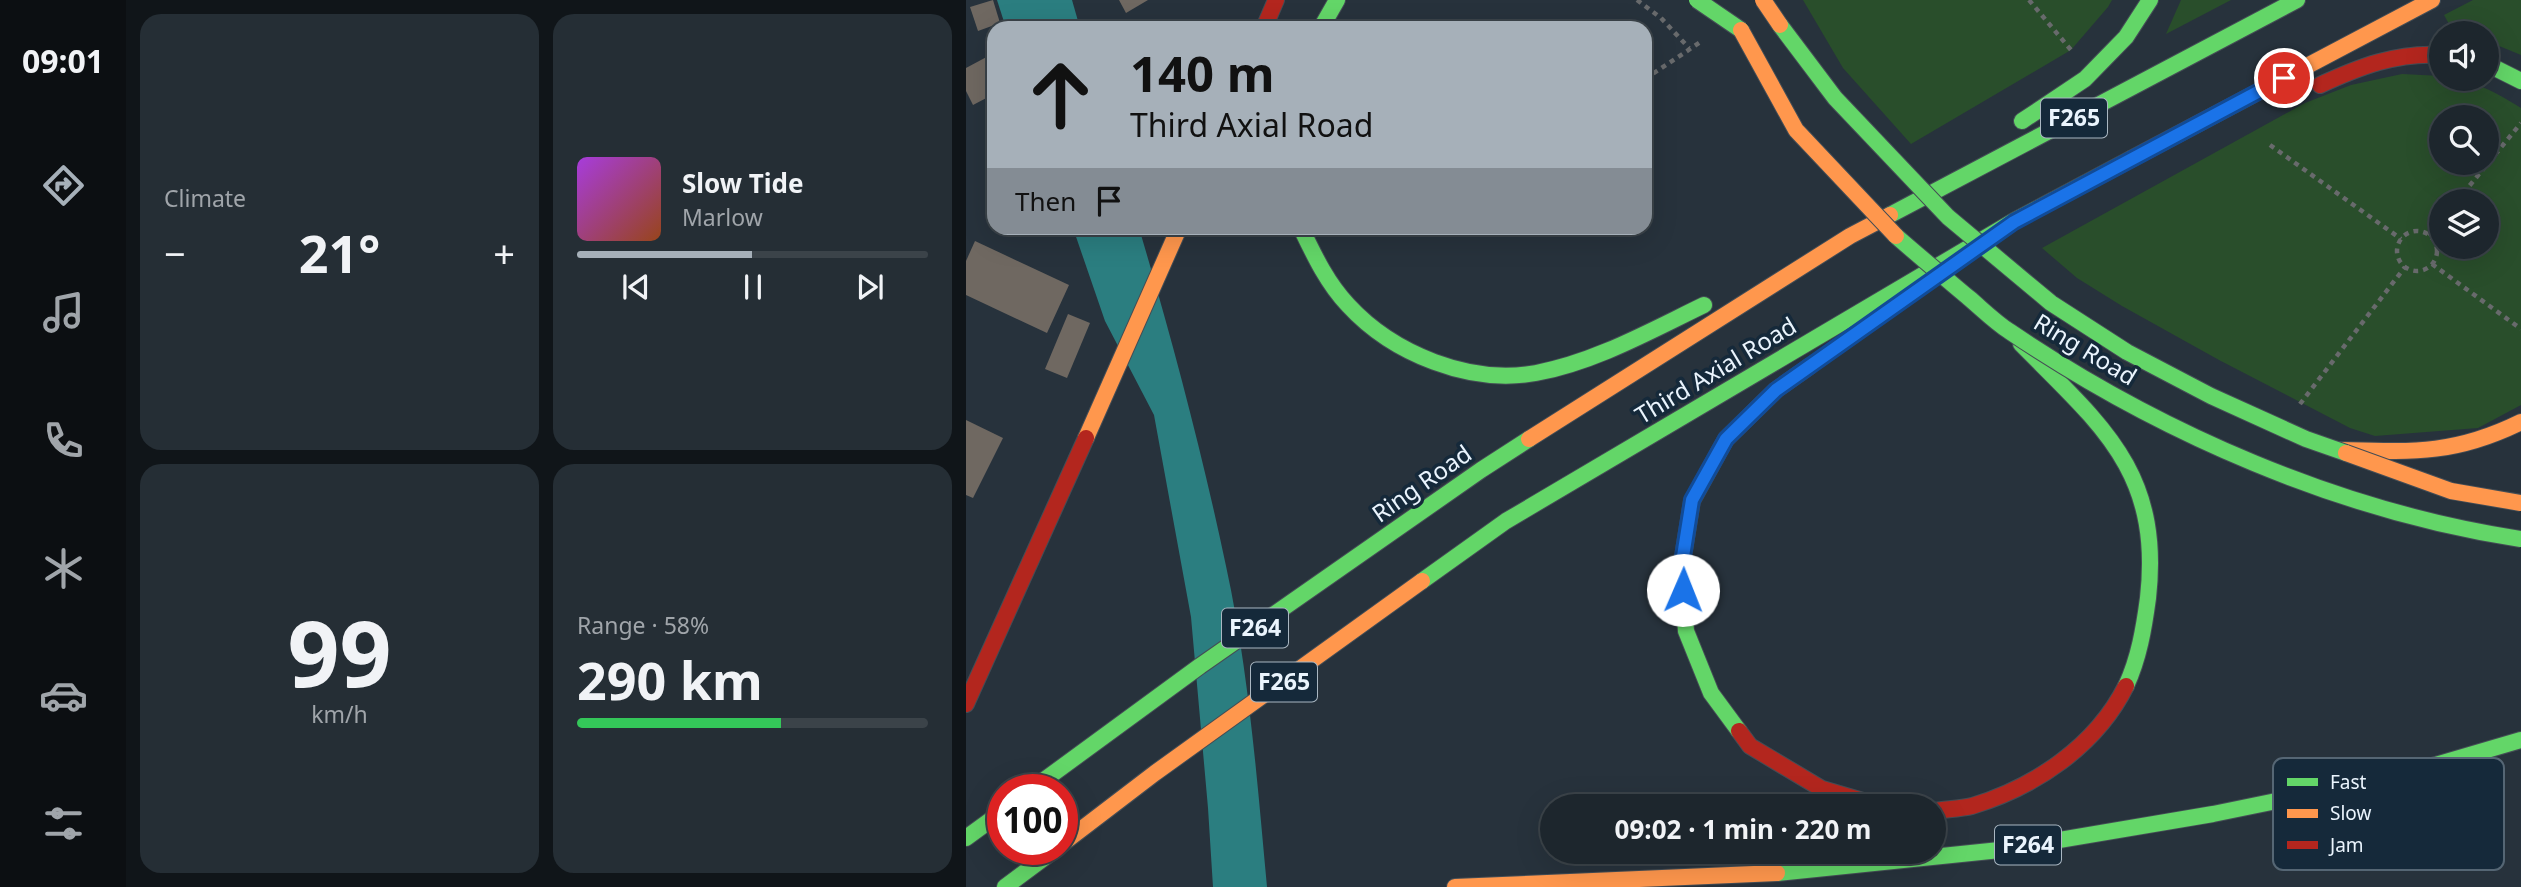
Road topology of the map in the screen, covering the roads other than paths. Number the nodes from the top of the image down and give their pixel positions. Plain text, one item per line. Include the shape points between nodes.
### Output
1 (1276, 0) edge
2 (1337, 0) edge
3 (1697, 0) edge
4 (1726, 0) edge
5 (1763, 0) edge
6 (1773, 0) edge
7 (2150, 0) edge
8 (2297, 0) edge
9 (2432, 0) edge
10 (1267, 21) edge
11 (1325, 21) edge
12 (1780, 25) junction
13 (1741, 30) junction
14 (2429, 53) edge
15 (2499, 70) edge
16 (2519, 79) edge
17 (2310, 89) dead end
18 (2236, 122) dead end
19 (2007, 131) dead end
20 (1973, 154) dead end
21 (2014, 222) junction
22 (1176, 235) edge
23 (1304, 235) edge
24 (1850, 236) junction
25 (2007, 330) junction
26 (1855, 334) dead end
27 (1821, 358) dead end
28 (2521, 422) edge
29 (2339, 450) junction
30 (2521, 503) edge
31 (2521, 539) edge
32 (966, 704) edge
33 (2521, 740) edge
34 (2457, 758) edge
35 (1052, 774) edge
36 (1839, 794) edge
37 (2273, 801) edge
38 (1946, 809) edge
39 (987, 822) edge
40 (1078, 832) edge
41 (966, 838) edge
42 (1035, 865) edge
43 (1005, 887) edge
44 (1455, 887) edge

1 - 10 main road
2 - 11 main road
3 - 13 main road, bridge
4 - 13 main road, Ring Road
5 - 12 main road, Ring Road, bridge
6 - 12 main road, bridge
7 - 19 main road via 2126,37 2085,79
8 - 24 main road, F265
9 - 21 main road, Third Axial Road / F265
12 - 29 main road, Ring Road, bridge via 1835,98 1948,217 2051,303 2127,352 2211,396
13 - 25 main road, Ring Road, bridge via 1796,130 1894,235
14 - 17 main road via 2359,67
15 - 16 main road
18 - 21 main road
20 - 24 main road, F264
21 - 26 main road
21 - 40 main road, Third Axial Road / F265 via 1506,521
22 - 32 main road
23 - 24 main road via 1344,302 1374,328 1398,346 1436,364 1481,376 1535,373 1597,355
24 - 35 main road, Ring Road / F264 via 1481,470
25 - 31 main road, Ring Road, bridge via 2102,389 2302,482 2386,510 2480,534
25 - 38 main road, bridge via 2097,421 2132,471 2146,508 2152,545 2150,586 2131,676 2111,711 2081,746 2047,772 2005,793
27 - 36 main road via 1776,390 1726,439 1692,500 1681,569 1686,631 1711,693 1750,746 1822,789
28 - 29 main road via 2464,446 2407,452
29 - 30 main road, Ring Road, bridge via 2451,491
33 - 34 main road, F264
37 - 44 main road, F264 via 2000,850 1768,874
39 - 41 main road
42 - 43 main road

